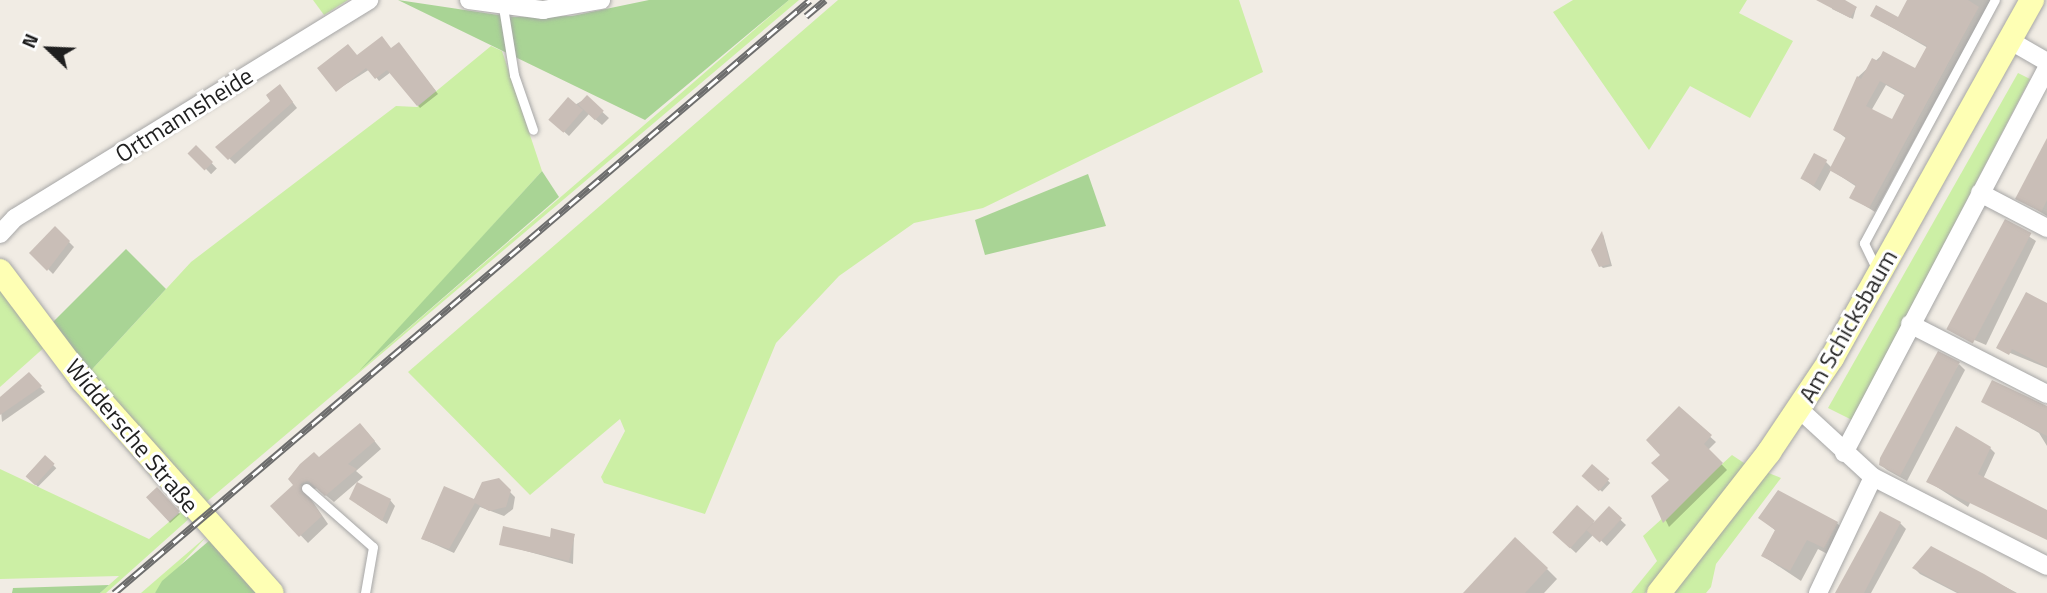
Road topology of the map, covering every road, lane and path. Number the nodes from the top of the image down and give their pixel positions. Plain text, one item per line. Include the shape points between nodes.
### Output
1 (369, 0) edge
2 (469, 0) edge
3 (601, 0) edge
4 (1995, 0) edge
5 (2032, 0) edge
6 (495, 4) edge
7 (2009, 40) junction
8 (2047, 62) edge
9 (2047, 68) edge
10 (533, 130) dead end
11 (1980, 193) junction
12 (2047, 228) edge
13 (0, 234) edge
14 (0, 271) edge
15 (1879, 274) junction
16 (1910, 324) junction
17 (2047, 394) edge
18 (1799, 409) junction
19 (1844, 453) junction
20 (1873, 478) junction
21 (306, 488) dead end
22 (2047, 566) edge
23 (272, 593) edge
24 (365, 593) edge
25 (1659, 593) edge
26 (1818, 593) edge

1 - 13 street, Ortmannsheide via 15,218
2 - 6 street
3 - 6 street via 543,10
4 - 15 lane via 1864,243
5 - 7 street, Am Schicksbaum
6 - 10 lane
7 - 8 street
7 - 15 street, Am Schicksbaum
9 - 11 street, Am Schicksbaum
11 - 12 street
11 - 16 street, Am Schicksbaum
14 - 23 street, Widdersche Straße via 82,380
15 - 18 street, Am Schicksbaum
16 - 17 street
16 - 19 street, Am Schicksbaum
18 - 19 street
18 - 25 street, Am Schicksbaum
19 - 20 street
20 - 22 street
20 - 26 street
21 - 24 lane via 373,547

